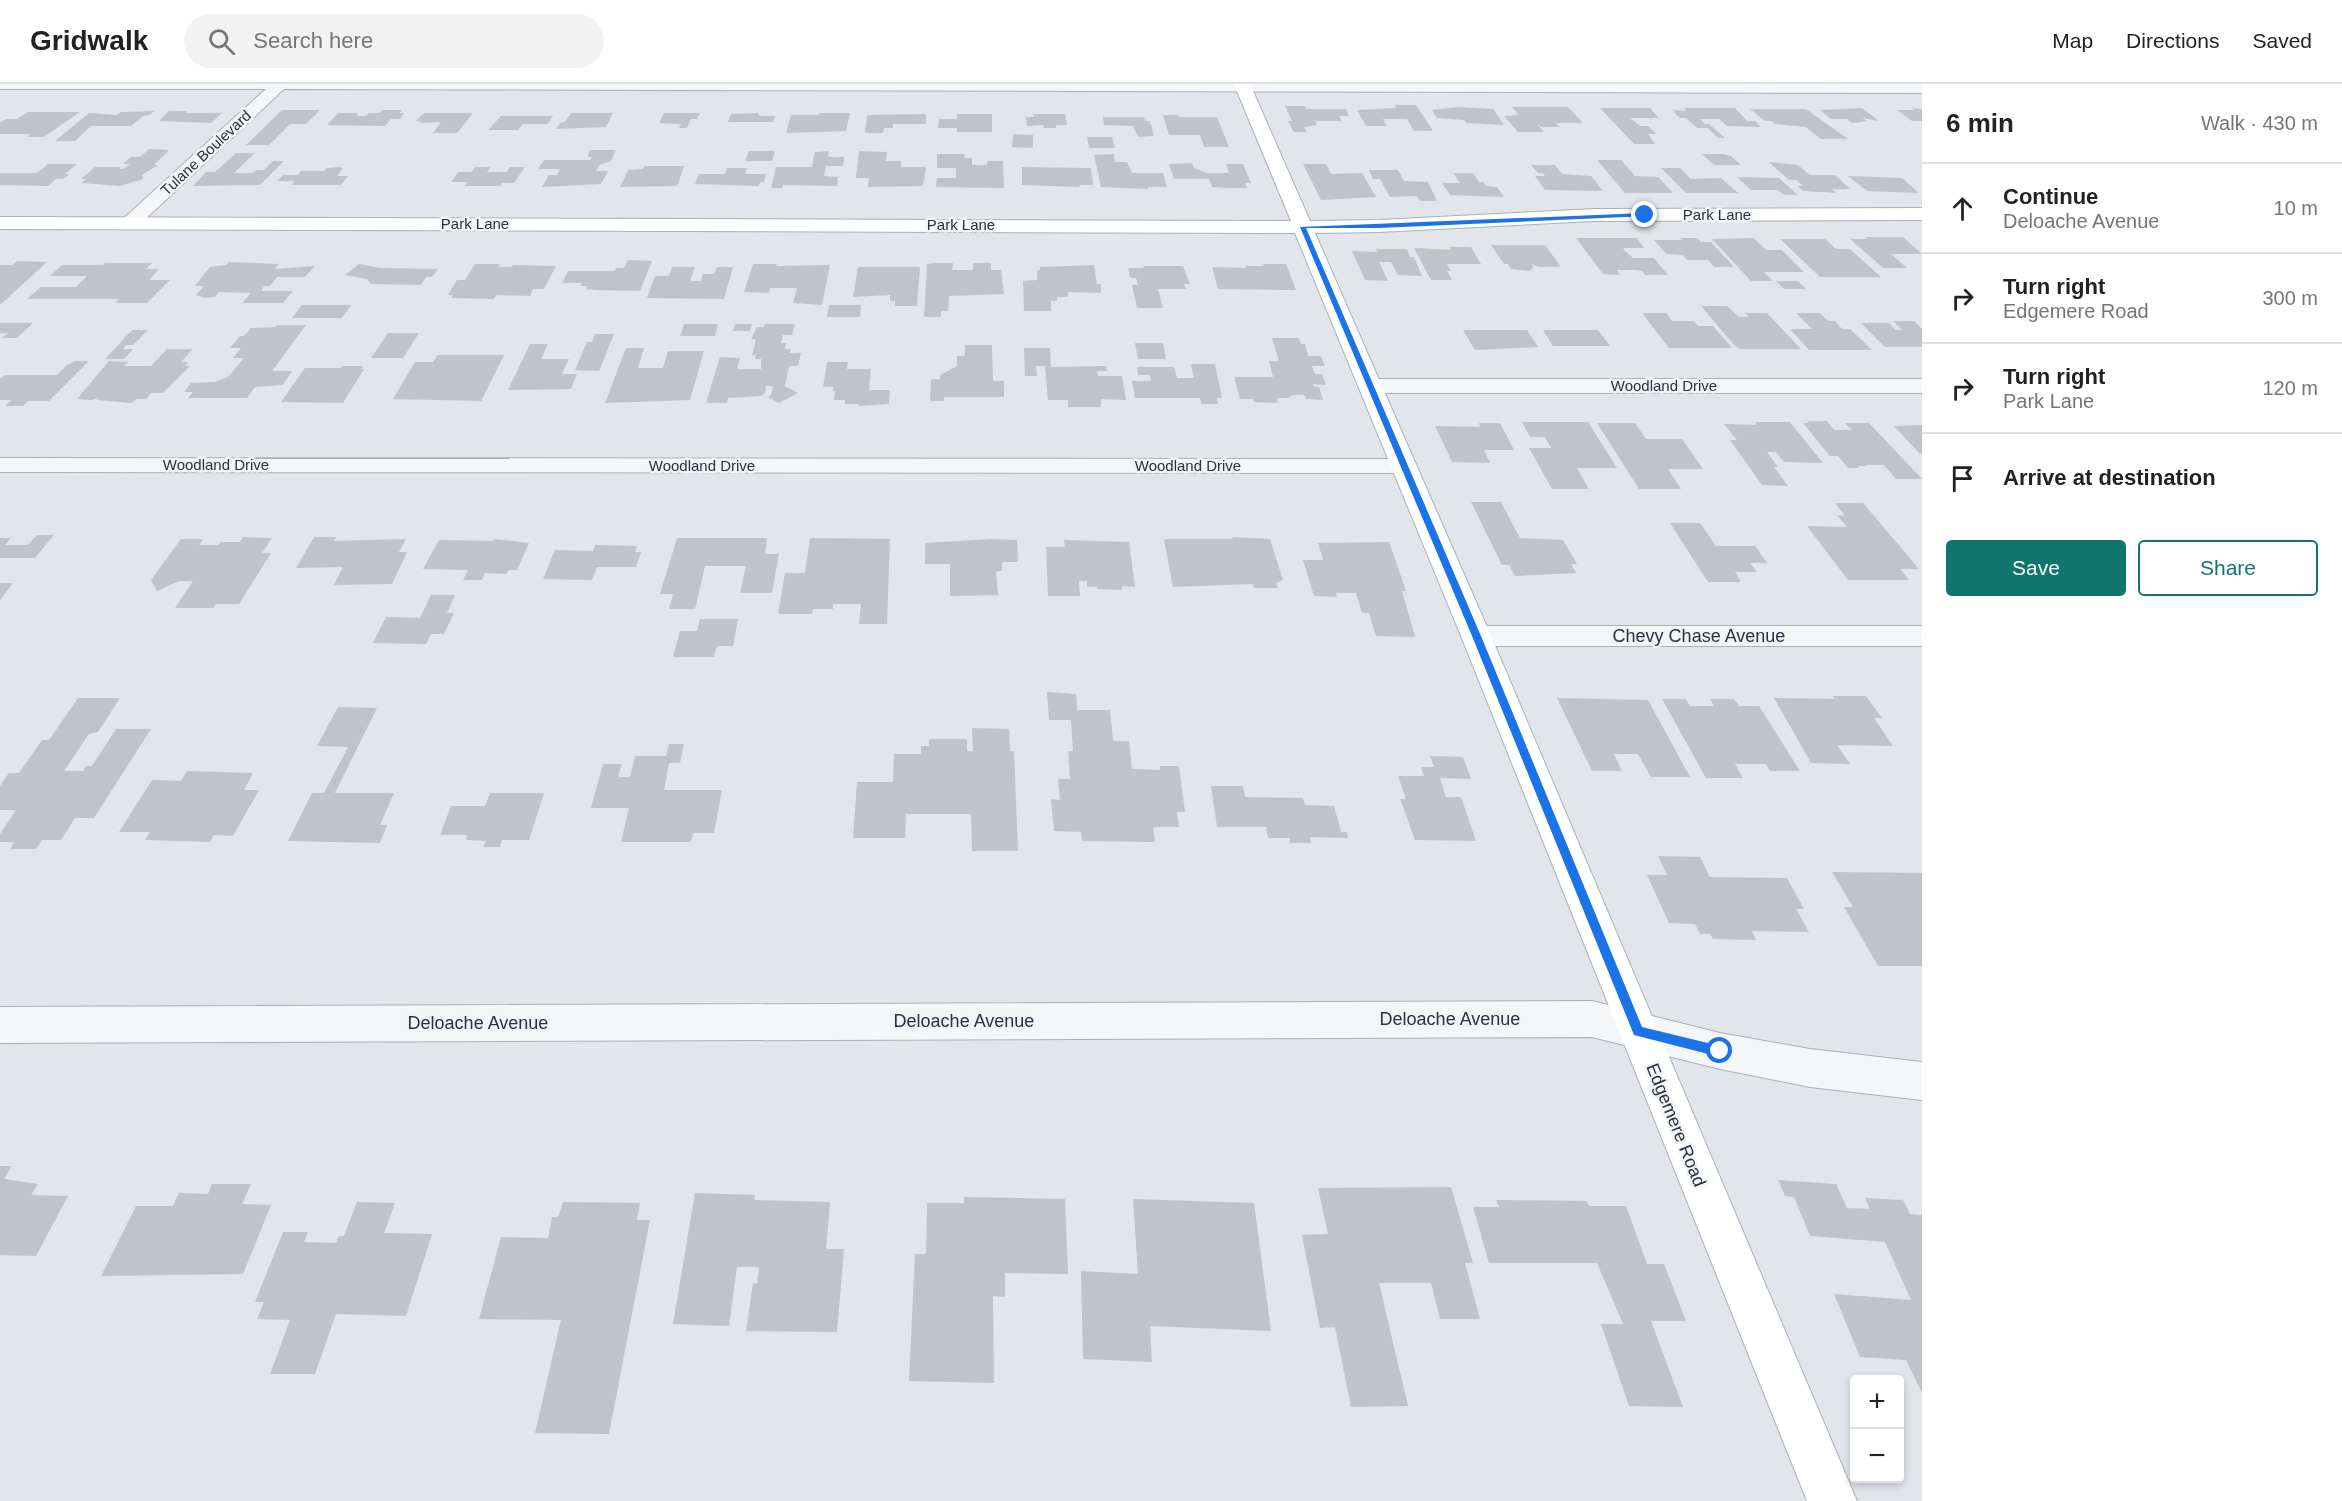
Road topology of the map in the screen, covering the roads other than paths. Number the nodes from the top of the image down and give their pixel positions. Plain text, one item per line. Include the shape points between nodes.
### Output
1 (0, 84) edge
2 (280, 85) edge
3 (1243, 85) edge
4 (1922, 88) edge
5 (1922, 214) edge
6 (0, 223) edge
7 (130, 223) junction
8 (1303, 227) junction
9 (1370, 386) junction
10 (1922, 386) edge
11 (0, 465) edge
12 (1404, 466) junction
13 (1476, 636) junction
14 (1922, 636) edge
15 (0, 1025) edge
16 (1638, 1032) junction
17 (1922, 1081) edge
18 (1832, 1501) edge

1 - 2 street
2 - 3 street
2 - 7 street, Tulane Boulevard
3 - 4 street
3 - 8 street, Edgemere Road
5 - 8 street, Park Lane via 1595,215
6 - 7 street, Park Lane
7 - 8 street, Park Lane
8 - 9 street, Edgemere Road
9 - 10 street, Woodland Drive
9 - 12 street, Edgemere Road
11 - 12 street, Woodland Drive
12 - 13 street, Edgemere Road
13 - 14 street, Chevy Chase Avenue
13 - 16 street, Edgemere Road
15 - 16 street, Deloache Avenue via 1592,1019
16 - 17 street, Deloache Avenue via 1810,1068
16 - 18 street, Edgemere Road

